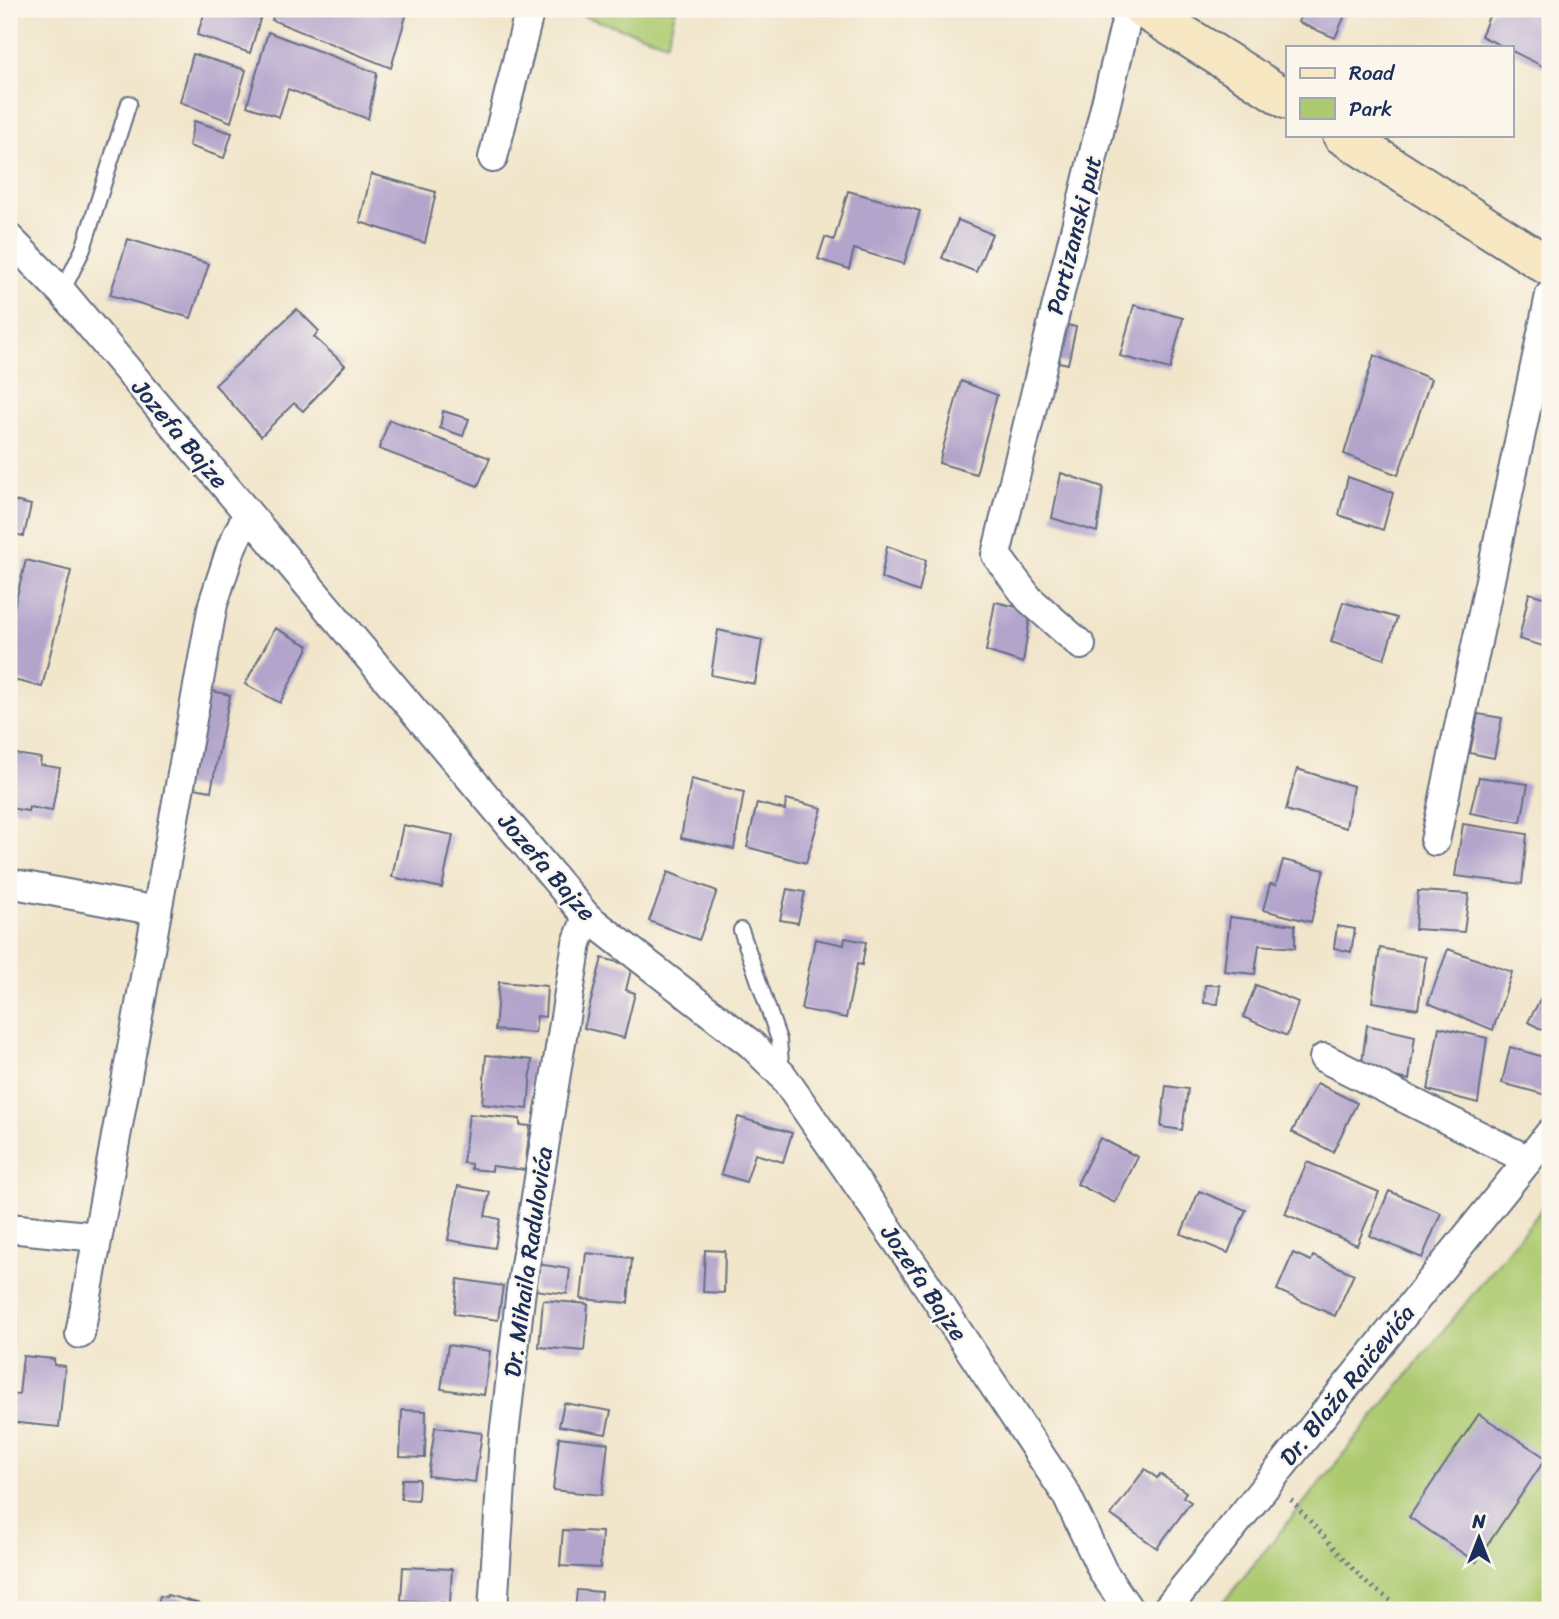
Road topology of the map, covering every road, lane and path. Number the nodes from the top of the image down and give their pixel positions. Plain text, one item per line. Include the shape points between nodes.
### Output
1 (530, 9) edge
2 (1129, 9) edge
3 (1143, 9) edge
4 (1286, 99) edge
5 (129, 103) dead end
6 (1344, 136) edge
7 (493, 158) dead end
8 (9, 238) edge
9 (1550, 267) edge
10 (62, 292) junction
11 (1550, 295) edge
12 (247, 515) junction
13 (1082, 645) dead end
14 (1435, 841) dead end
15 (9, 883) edge
16 (157, 911) junction
17 (587, 917) junction
18 (741, 930) dead end
19 (1324, 1058) dead end
20 (782, 1075) junction
21 (1550, 1133) edge
22 (1528, 1160) junction
23 (9, 1228) edge
24 (97, 1237) junction
25 (80, 1334) dead end
26 (1271, 1479) junction
27 (494, 1610) edge
28 (1129, 1610) edge
29 (1166, 1610) edge
30 (1404, 1610) edge

1 - 7 street
2 - 13 street, Partizanski put via 996,555 1029,599
3 - 4 main road
5 - 10 lane via 83,249
6 - 9 main road
8 - 10 street, Jozefa Bajze
10 - 12 street, Jozefa Bajze
11 - 14 street
12 - 16 street via 213,604
12 - 17 street, Jozefa Bajze
15 - 16 street
16 - 24 street
17 - 20 street, Jozefa Bajze via 751,1044
17 - 27 street, Dr. Mihaila Radulovića via 577,943 521,1290 504,1436
18 - 20 lane via 779,1040
19 - 22 street
20 - 28 street, Jozefa Bajze via 1066,1494 1103,1572
21 - 22 street, Dr. Blaža Raičevića
22 - 26 street, Dr. Blaža Raičevića
23 - 24 street
24 - 25 street
26 - 29 street, Dr. Blaža Raičevića
26 - 30 path via 1365,1582

